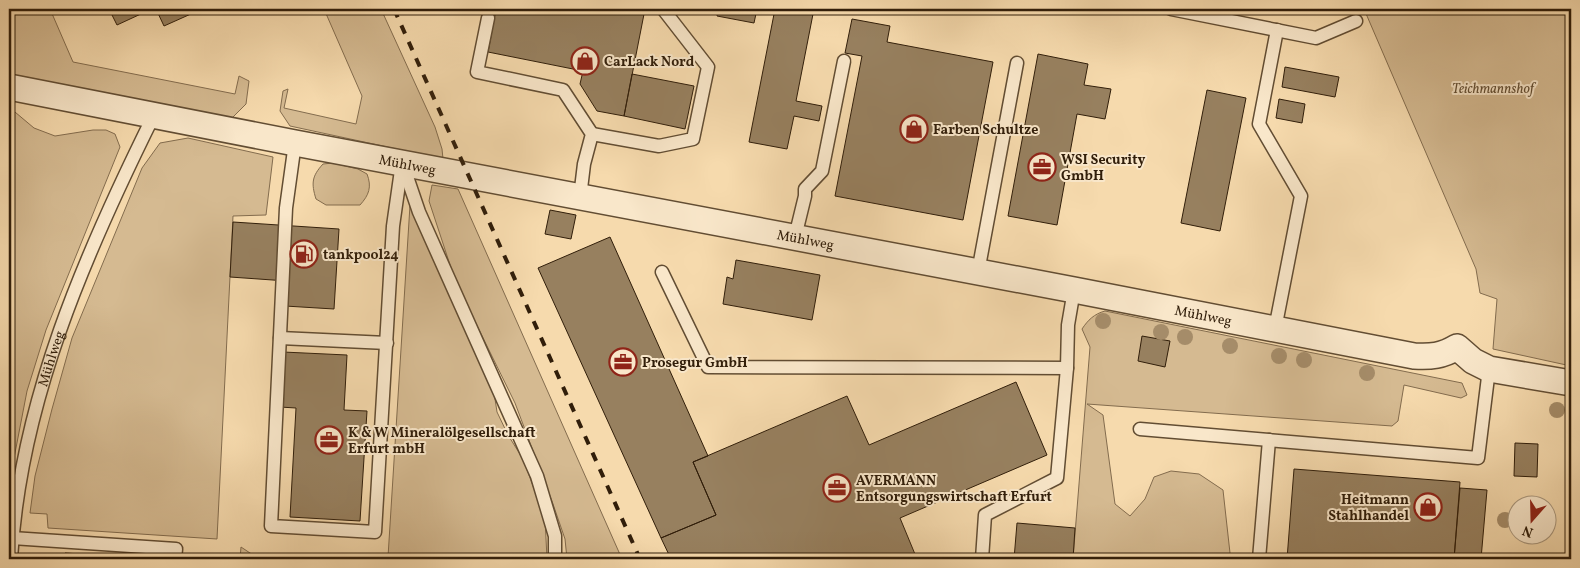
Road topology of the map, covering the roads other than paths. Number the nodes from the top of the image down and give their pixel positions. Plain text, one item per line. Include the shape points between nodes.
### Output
1 (662, 9) edge
2 (1171, 9) edge
3 (488, 18) dead end
4 (1356, 21) dead end
5 (1277, 30) junction
6 (844, 61) dead end
7 (1017, 63) dead end
8 (9, 87) edge
9 (154, 115) junction
10 (592, 134) junction
11 (295, 143) junction
12 (402, 163) junction
13 (580, 197) junction
14 (795, 237) junction
15 (662, 272) dead end
16 (978, 272) junction
17 (1074, 290) junction
18 (1275, 329) junction
19 (280, 338) junction
20 (387, 343) junction
21 (1067, 368) junction
22 (1489, 369) junction
23 (1571, 383) edge
24 (1140, 429) dead end
25 (1269, 440) junction
26 (12, 538) junction
27 (11, 559) edge
28 (175, 559) edge
29 (556, 559) edge
30 (982, 559) edge
31 (1259, 559) edge

1 - 10 lane via 708,67 694,139 658,146
2 - 5 lane
3 - 10 lane via 478,72 563,90
4 - 5 lane via 1316,38
5 - 18 lane via 1259,124 1301,196
6 - 14 lane via 822,171 805,189
7 - 16 lane
8 - 9 street, Mühlweg
9 - 11 street, Mühlweg
9 - 26 lane, Mühlweg via 117,192 43,381 23,463
10 - 13 lane
11 - 12 street, Mühlweg
11 - 19 lane via 286,208
12 - 13 street, Mühlweg
12 - 20 lane via 393,226
12 - 29 lane via 419,212 537,476 554,536
13 - 14 street, Mühlweg
14 - 16 street, Mühlweg
15 - 21 lane via 708,368
16 - 17 street, Mühlweg
17 - 18 street, Mühlweg
17 - 21 lane via 1068,325
18 - 22 street, Mühlweg via 1414,356 1432,357 1457,347 1472,361
19 - 20 lane
19 - 20 lane via 271,526 375,532
21 - 30 lane via 1057,478 985,515
22 - 23 street
22 - 25 lane via 1478,458
24 - 25 lane
25 - 31 lane
26 - 27 lane, Mühlweg
26 - 28 lane via 176,549

